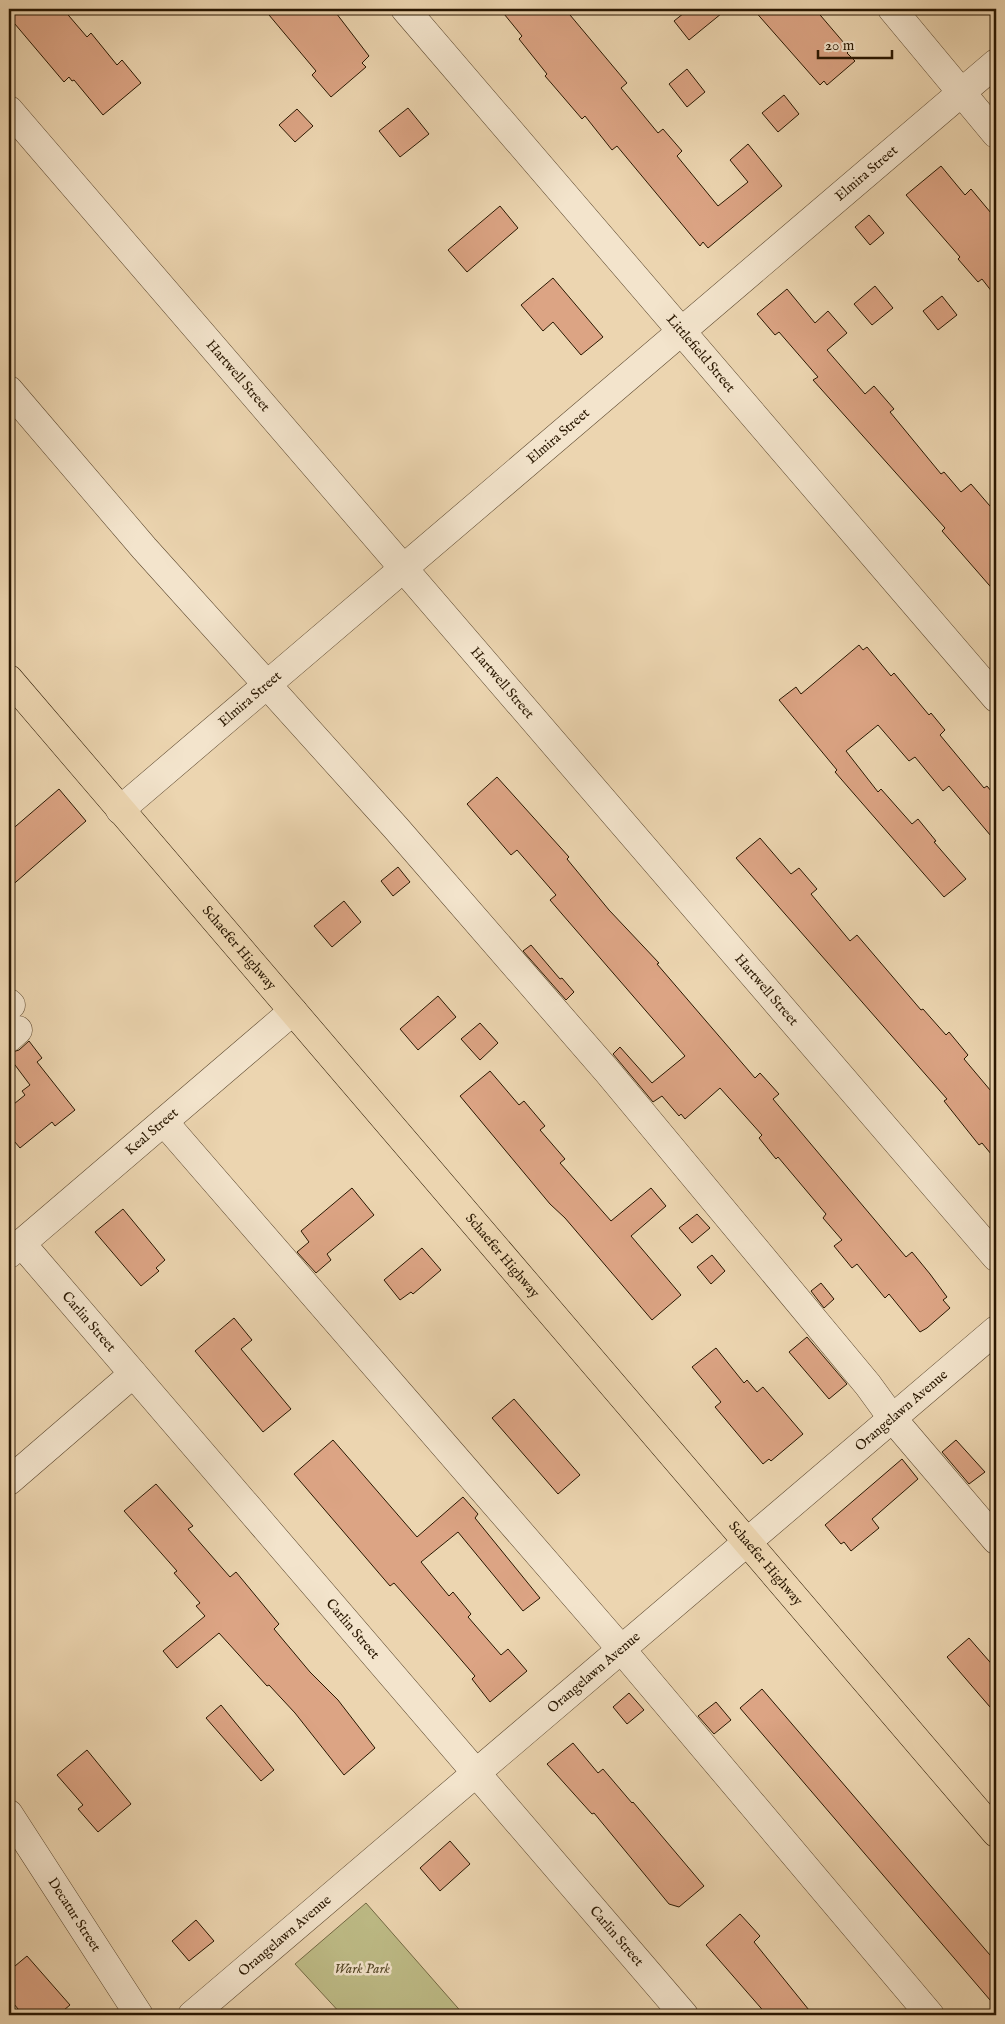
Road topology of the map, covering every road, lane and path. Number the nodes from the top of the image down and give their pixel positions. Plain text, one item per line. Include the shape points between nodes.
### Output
1 (405, 9) edge
2 (892, 9) edge
3 (996, 63) edge
4 (961, 93) junction
5 (9, 110) edge
6 (996, 134) edge
7 (682, 331) junction
8 (9, 390) edge
9 (402, 569) junction
10 (9, 679) edge
11 (267, 685) junction
12 (996, 698) edge
13 (120, 810) junction
14 (294, 1012) junction
15 (164, 1122) junction
16 (15, 1248) edge
17 (996, 1257) edge
18 (996, 1330) edge
19 (133, 1374) junction
20 (892, 1418) junction
21 (9, 1481) edge
22 (996, 1540) edge
23 (746, 1541) junction
24 (621, 1649) junction
25 (475, 1773) junction
26 (9, 1814) edge
27 (996, 1833) edge
28 (139, 2015) edge
29 (192, 2015) edge
30 (684, 2015) edge
31 (930, 2015) edge

1 - 7 street, Littlefield Street
2 - 4 street
3 - 4 street, Elmira Street
4 - 6 street
4 - 7 street, Elmira Street
5 - 9 street, Hartwell Street
7 - 9 street, Elmira Street
7 - 12 street, Littlefield Street
8 - 11 street
9 - 11 street, Elmira Street
9 - 17 street, Hartwell Street
10 - 13 main road, Schaefer Highway
11 - 13 street, Elmira Street
11 - 20 street via 607,1071
13 - 14 main road, Schaefer Highway
14 - 15 street, Keal Street
14 - 23 main road, Schaefer Highway
15 - 16 street, Keal Street
15 - 24 street
16 - 19 street, Carlin Street
18 - 20 street, Orangelawn Avenue
19 - 21 street
19 - 25 street, Carlin Street
20 - 22 street
20 - 23 street, Orangelawn Avenue
23 - 24 street, Orangelawn Avenue
23 - 27 main road, Schaefer Highway
24 - 25 street, Orangelawn Avenue
24 - 31 street
25 - 29 street, Orangelawn Avenue
25 - 30 street, Carlin Street
26 - 28 street, Decatur Street

